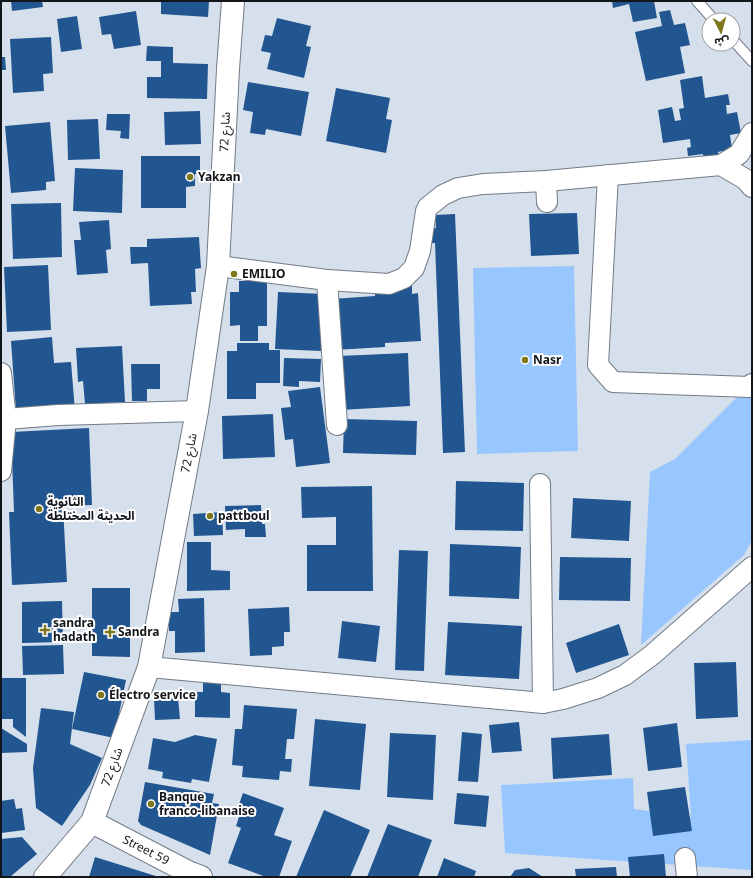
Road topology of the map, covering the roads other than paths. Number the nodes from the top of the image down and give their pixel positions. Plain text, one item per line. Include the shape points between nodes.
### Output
1 (233, 1) edge
2 (697, 1) edge
3 (707, 12) edge
4 (741, 49) edge
5 (752, 61) edge
6 (752, 133) edge
7 (721, 165) junction
8 (608, 175) junction
9 (546, 181) junction
10 (752, 187) edge
11 (547, 202) dead end
12 (218, 266) junction
13 (327, 280) junction
14 (1, 373) edge
15 (752, 384) edge
16 (197, 411) junction
17 (6, 419) junction
18 (337, 425) dead end
19 (1, 471) edge
20 (540, 484) dead end
21 (752, 567) edge
22 (149, 667) junction
23 (543, 703) junction
24 (92, 822) junction
25 (192, 875) edge
26 (45, 877) edge

1 - 12 street, شارع 72
2 - 3 lane
4 - 5 lane
6 - 7 street via 739,154
7 - 8 street
7 - 10 street via 745,179
8 - 9 street
8 - 15 street via 598,365 613,382 749,387
9 - 11 street
9 - 13 street via 483,184 458,188 443,195 426,211 420,251 414,268 404,278 389,284
12 - 13 street
12 - 16 street, شارع 72
13 - 18 street
14 - 17 street
16 - 17 street
16 - 22 street, شارع 72
17 - 19 street
20 - 23 street
21 - 23 street via 652,655 625,675 598,688
22 - 23 street
22 - 24 street, شارع 72
24 - 25 street, Street 59
24 - 26 street, شارع 72

